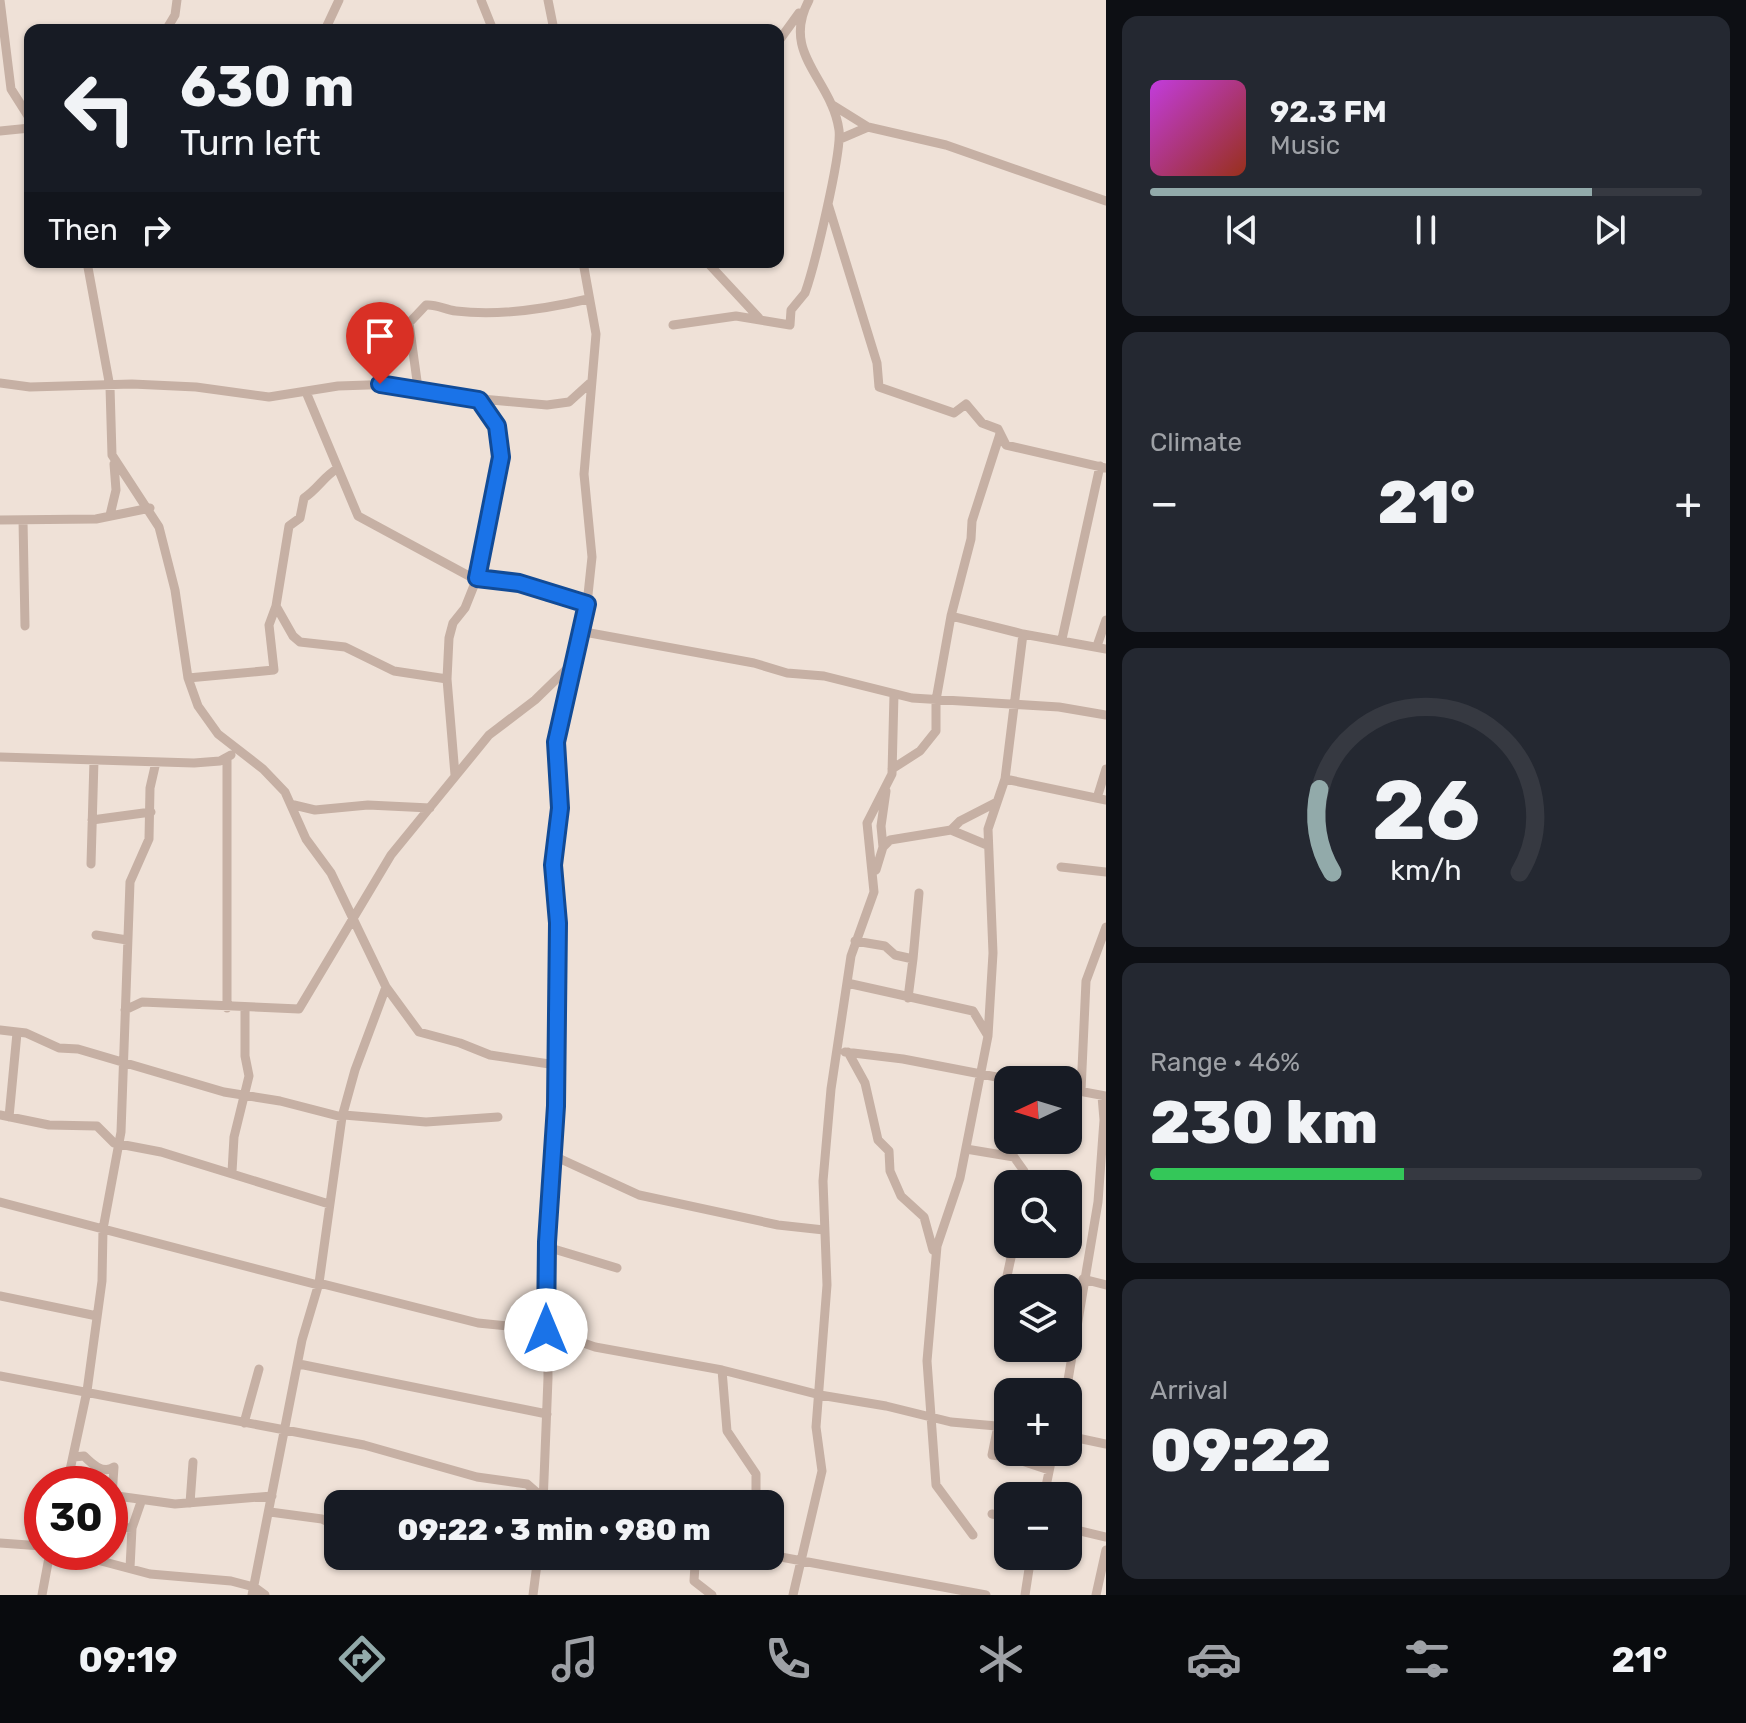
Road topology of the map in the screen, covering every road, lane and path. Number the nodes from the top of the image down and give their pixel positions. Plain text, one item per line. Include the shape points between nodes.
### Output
1 (0, 0) edge
2 (177, 0) edge
3 (339, 0) edge
4 (481, 0) edge
5 (548, 0) edge
6 (808, 0) edge
7 (175, 15) junction
8 (170, 24) edge
9 (173, 24) edge
10 (328, 24) edge
11 (491, 24) edge
12 (553, 24) edge
13 (784, 34) edge
14 (831, 104) junction
15 (24, 109) edge
16 (868, 127) junction
17 (24, 129) edge
18 (0, 131) edge
19 (840, 139) junction
20 (827, 201) junction
21 (1106, 201) edge
22 (88, 268) edge
23 (584, 268) edge
24 (712, 268) edge
25 (588, 299) junction
26 (761, 321) junction
27 (673, 325) dead end
28 (0, 383) edge
29 (590, 383) junction
30 (110, 387) junction
31 (418, 388) junction
32 (306, 392) junction
33 (479, 400) junction
34 (1000, 434) junction
35 (114, 461) junction
36 (1103, 467) edge
37 (337, 469) junction
38 (150, 508) junction
39 (110, 515) junction
40 (0, 520) edge
41 (23, 520) junction
42 (477, 578) junction
43 (587, 604) junction
44 (276, 606) junction
45 (951, 616) junction
46 (1106, 620) edge
47 (25, 626) dead end
48 (579, 631) junction
49 (1023, 634) junction
50 (1062, 639) junction
51 (1102, 647) edge
52 (573, 663) junction
53 (188, 678) junction
54 (447, 679) junction
55 (894, 694) junction
56 (936, 700) junction
57 (1015, 704) junction
58 (1106, 715) edge
59 (237, 750) junction
60 (0, 757) edge
61 (227, 758) junction
62 (94, 760) junction
63 (156, 762) junction
64 (892, 769) junction
65 (1106, 769) edge
66 (455, 775) junction
67 (1005, 779) junction
68 (887, 789) junction
69 (1102, 799) edge
70 (997, 802) junction
71 (294, 805) junction
72 (430, 808) junction
73 (151, 812) junction
74 (92, 820) junction
75 (951, 830) junction
76 (987, 845) junction
77 (883, 847) junction
78 (91, 864) dead end
79 (1061, 867) dead end
80 (1106, 872) edge
81 (874, 877) junction
82 (919, 893) dead end
83 (351, 919) junction
84 (1106, 927) edge
85 (96, 935) dead end
86 (127, 940) junction
87 (855, 941) junction
88 (913, 959) junction
89 (847, 983) junction
90 (386, 987) junction
91 (908, 998) junction
92 (227, 1008) junction
93 (245, 1008) junction
94 (125, 1010) junction
95 (0, 1030) edge
96 (17, 1033) junction
97 (988, 1036) junction
98 (837, 1051) junction
99 (848, 1052) junction
100 (123, 1065) junction
101 (556, 1065) junction
102 (1082, 1069) edge
103 (982, 1075) junction
104 (994, 1077) edge
105 (1082, 1091) edge
106 (1104, 1096) edge
107 (246, 1097) junction
108 (4, 1116) edge
109 (343, 1116) junction
110 (498, 1117) dead end
111 (119, 1144) junction
112 (966, 1149) junction
113 (554, 1156) junction
114 (1023, 1170) edge
115 (232, 1172) junction
116 (0, 1202) edge
117 (329, 1204) junction
118 (103, 1229) junction
119 (824, 1230) junction
120 (547, 1247) junction
121 (935, 1262) junction
122 (617, 1268) dead end
123 (1083, 1279) junction
124 (318, 1284) junction
125 (1106, 1285) edge
126 (0, 1296) edge
127 (97, 1316) junction
128 (546, 1330) junction
129 (299, 1364) junction
130 (259, 1369) dead end
131 (722, 1370) junction
132 (0, 1376) edge
133 (1068, 1378) edge
134 (87, 1391) junction
135 (820, 1395) junction
136 (547, 1414) junction
137 (932, 1417) junction
138 (244, 1423) junction
139 (994, 1426) edge
140 (285, 1432) junction
141 (1082, 1439) edge
142 (1106, 1444) edge
143 (74, 1457) junction
144 (193, 1462) dead end
145 (72, 1466) edge
146 (93, 1466) edge
147 (1037, 1466) edge
148 (1050, 1466) edge
149 (1049, 1470) junction
150 (1047, 1482) edge
151 (530, 1490) edge
152 (544, 1490) edge
153 (756, 1490) edge
154 (272, 1496) junction
155 (128, 1499) edge
156 (141, 1502) junction
157 (190, 1503) junction
158 (270, 1512) junction
159 (324, 1520) edge
160 (128, 1528) edge
161 (132, 1528) junction
162 (1082, 1531) edge
163 (973, 1535) dead end
164 (1106, 1537) edge
165 (0, 1543) edge
166 (24, 1545) edge
167 (1106, 1550) edge
168 (784, 1557) edge
169 (801, 1560) junction
170 (130, 1568) joint
171 (47, 1570) edge
172 (536, 1570) edge
173 (695, 1570) edge
174 (1029, 1570) edge
175 (253, 1591) edge
176 (42, 1595) edge
177 (265, 1595) edge
178 (533, 1595) edge
179 (712, 1595) edge
180 (793, 1595) edge
181 (986, 1595) edge
182 (1025, 1595) edge
183 (1096, 1595) edge

1 - 15 street via 9,83
2 - 7 street
3 - 10 street
4 - 11 street
5 - 12 street
6 - 13 street
6 - 14 street via 801,16 801,50
7 - 8 street
7 - 9 street
14 - 16 street
14 - 19 street
16 - 19 street
16 - 21 street via 946,145
17 - 18 street
19 - 20 street
20 - 26 street via 811,276 791,310 790,325
20 - 34 street via 877,363 879,387 954,413 966,404
22 - 30 street
23 - 25 street
24 - 26 street
25 - 29 street via 596,334
25 - 31 street via 542,309 490,311 426,305 409,323
26 - 27 street via 736,316
28 - 30 street
29 - 33 street via 558,405
29 - 43 street via 584,474 592,557
30 - 32 street via 196,387 269,397
30 - 35 street
31 - 32 street via 362,383
31 - 33 street
32 - 37 street
33 - 42 street via 497,426 501,457
34 - 36 street via 1009,446
34 - 45 street via 972,521
35 - 38 street
35 - 39 street via 116,490
36 - 50 street
37 - 42 street via 358,516
37 - 44 street via 304,498 300,518 289,526
38 - 39 street
38 - 53 street via 170,567
39 - 41 street
40 - 41 street
41 - 47 street
42 - 43 street via 519,583
42 - 54 street via 451,626
43 - 48 street
44 - 53 street via 269,625 274,670
44 - 54 street via 300,642 345,647 394,671
45 - 49 street
45 - 56 street
46 - 51 street
48 - 52 street
48 - 55 street
49 - 50 street
49 - 57 street
50 - 51 street
52 - 66 street via 495,729
52 - 101 street via 556,742
53 - 59 street via 206,720
54 - 66 street
55 - 56 street
55 - 64 street
56 - 57 street
56 - 64 street via 931,741
57 - 58 street
57 - 67 street
59 - 61 street
59 - 71 street via 263,769
60 - 62 street
61 - 63 street
61 - 92 street
62 - 63 street
62 - 74 street
63 - 73 street
64 - 68 street
65 - 69 street
66 - 72 street
67 - 69 street
67 - 70 street
68 - 77 street
68 - 81 street via 867,823
70 - 75 street
70 - 76 street
71 - 72 street via 315,810 368,805
71 - 83 street via 306,839 331,873
72 - 83 street via 391,855
73 - 74 street
73 - 86 street via 149,839 130,882
74 - 78 street
75 - 76 street
75 - 77 street via 898,837
76 - 97 street via 993,953
77 - 81 street
79 - 80 street
81 - 87 street via 874,892
82 - 88 street
83 - 90 street
83 - 93 street via 299,1009
84 - 102 street via 1086,981
85 - 86 street
86 - 94 street
87 - 88 street via 885,946
87 - 89 street
88 - 91 street
89 - 91 street
89 - 98 street
90 - 101 street via 422,1034 494,1056
90 - 109 street
91 - 97 street via 973,1011
92 - 93 street
92 - 94 street via 142,1002
93 - 107 street
94 - 100 street
95 - 96 street
96 - 100 street
96 - 108 street
97 - 103 street
98 - 99 street
98 - 119 street via 823,1181
99 - 103 street
99 - 121 street via 865,1083 878,1140 889,1151 890,1171 901,1196 924,1217
100 - 107 street
100 - 111 street
101 - 113 street
103 - 104 street
103 - 112 street
105 - 106 street
106 - 123 street via 1098,1202
107 - 109 street
107 - 115 street via 234,1137
108 - 111 street via 49,1125 97,1126
109 - 110 street via 426,1122
109 - 117 street
111 - 115 street
111 - 118 street
112 - 114 street via 1014,1157
112 - 121 street
113 - 119 street via 639,1195
113 - 120 street
115 - 117 street
116 - 118 street
117 - 124 street
118 - 124 street
118 - 127 street
119 - 135 street via 828,1274
120 - 122 street
120 - 128 street
121 - 137 street via 927,1361
123 - 125 street
123 - 133 street
124 - 128 street via 478,1323
124 - 129 street
126 - 127 street
127 - 134 street
128 - 131 street via 595,1347
128 - 136 street
129 - 136 street
129 - 140 street
130 - 138 street
131 - 135 street
131 - 153 street via 727,1431 756,1474
132 - 134 street
134 - 138 street
134 - 143 street
135 - 137 street
135 - 169 street via 816,1439 822,1471
136 - 152 street
137 - 139 street
137 - 163 street via 936,1485
138 - 140 street
140 - 151 street via 364,1445 477,1477 522,1483
140 - 154 street
141 - 142 street
143 - 145 street
143 - 146 street via 84,1456
144 - 157 street
147 - 149 street
148 - 149 street
149 - 150 street
154 - 157 street
154 - 158 street
155 - 156 street
156 - 157 street
156 - 161 street
158 - 159 street
158 - 175 street
160 - 161 street
161 - 170 street
162 - 164 street
165 - 166 street
167 - 183 street
168 - 169 street
169 - 180 street
169 - 181 street
170 - 175 street
171 - 176 street
172 - 178 street
173 - 179 street via 694,1581
174 - 182 street
175 - 177 street

